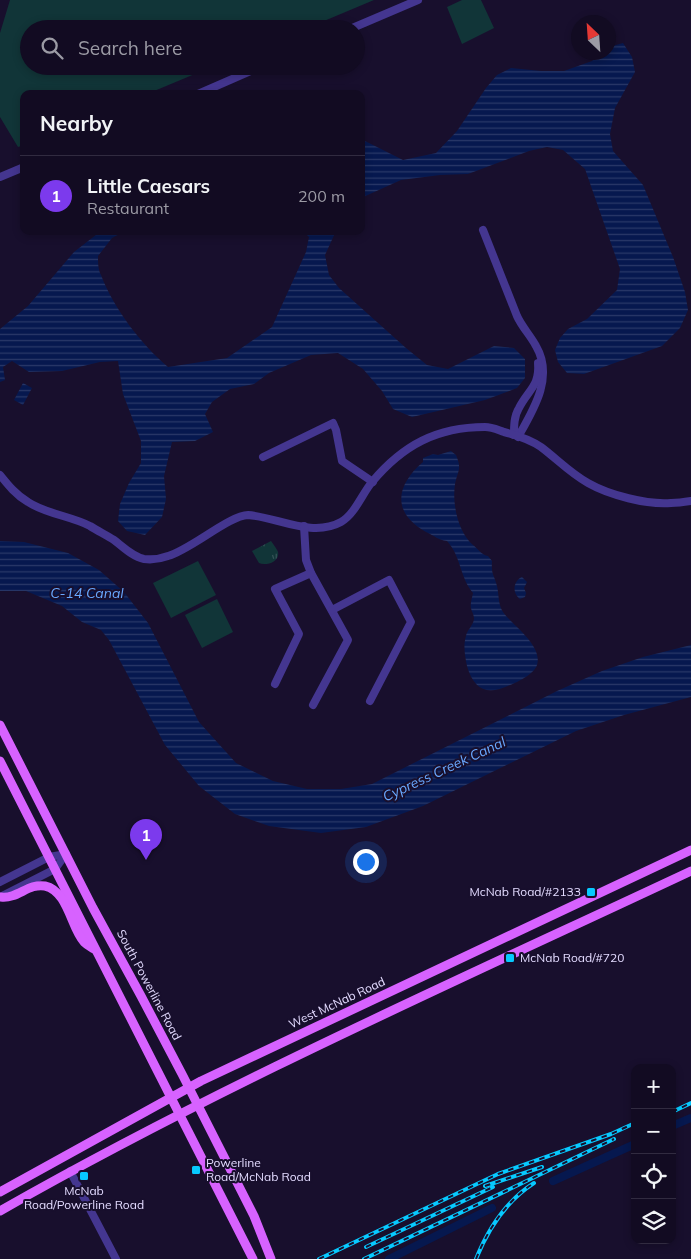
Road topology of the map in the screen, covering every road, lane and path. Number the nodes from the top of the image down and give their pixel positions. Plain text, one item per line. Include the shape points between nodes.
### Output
1 (418, 0) edge
2 (365, 23) edge
3 (241, 75) edge
4 (207, 90) edge
5 (20, 170) edge
6 (0, 177) edge
7 (516, 436) junction
8 (263, 457) dead end
9 (0, 474) edge
10 (373, 482) junction
11 (691, 501) edge
12 (304, 526) junction
13 (311, 573) junction
14 (332, 610) junction
15 (275, 684) dead end
16 (370, 701) dead end
17 (313, 705) dead end
18 (0, 725) edge
19 (0, 761) edge
20 (691, 850) edge
21 (66, 854) junction
22 (49, 857) junction
23 (55, 869) junction
24 (691, 871) edge
25 (0, 882) edge
26 (0, 897) edge
27 (96, 950) junction
28 (189, 1088) junction
29 (172, 1098) junction
30 (197, 1105) junction
31 (179, 1114) junction
32 (70, 1171) junction
33 (0, 1192) edge
34 (0, 1211) edge
35 (116, 1259) edge
36 (253, 1259) edge
37 (271, 1259) edge

1 - 2 street
3 - 4 street
5 - 6 street
7 - 7 street via 515,416 537,380 538,362 510,313 481,231 521,325 536,345 544,368 536,404
7 - 10 street via 488,427 440,432 402,453
7 - 11 street via 539,446 589,484 610,492 643,501 671,504
8 - 10 street via 333,423 342,461
9 - 12 street via 10,488 28,503 88,525 143,559 169,556 186,549 246,515
10 - 12 street via 342,521 318,528
12 - 13 street via 306,560
13 - 14 street
13 - 15 street via 275,589 299,634
14 - 16 street via 389,580 411,622
14 - 17 street via 348,640
18 - 21 main road, South Powerline Road
19 - 22 main road
20 - 28 main road, West McNab Road
21 - 22 street
21 - 23 street
21 - 28 main road, South Powerline Road
22 - 23 main road
22 - 25 street
23 - 26 street
23 - 27 main road
24 - 30 main road
26 - 27 main road via 9,898 33,887 50,888 61,897 84,942
27 - 29 main road
28 - 29 main road, West McNab Road
28 - 30 main road, South Powerline Road
29 - 31 main road
29 - 33 main road, West McNab Road
30 - 31 main road
30 - 37 main road, South Powerline Road via 254,1216
31 - 32 main road
31 - 36 main road
32 - 34 main road
32 - 35 street

